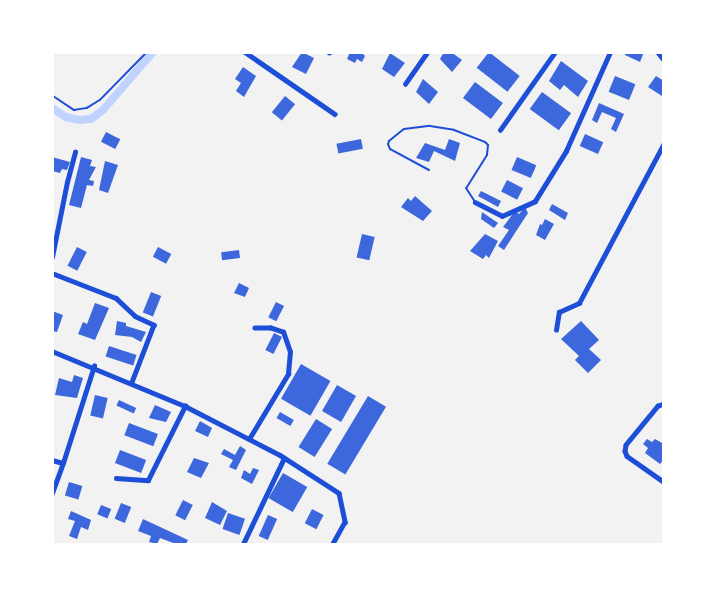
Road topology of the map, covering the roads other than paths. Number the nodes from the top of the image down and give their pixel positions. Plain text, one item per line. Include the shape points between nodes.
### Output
1 (245, 52) edge
2 (427, 52) edge
3 (555, 52) edge
4 (610, 52) edge
5 (658, 52) edge
6 (663, 60) edge
7 (405, 84) dead end
8 (335, 114) dead end
9 (500, 129) dead end
10 (663, 143) edge
11 (75, 152) dead end
12 (429, 170) dead end
13 (475, 202) joint
14 (52, 257) edge
15 (52, 273) edge
16 (255, 328) dead end
17 (556, 330) dead end
18 (52, 351) edge
19 (94, 366) junction
20 (132, 382) junction
21 (663, 402) edge
22 (185, 406) junction
23 (249, 439) junction
24 (284, 458) junction
25 (52, 460) edge
26 (63, 463) junction
27 (116, 478) dead end
28 (663, 482) edge
29 (52, 493) edge
30 (243, 544) edge
31 (333, 544) edge

1 - 8 street
2 - 7 street
3 - 9 street
4 - 13 street via 566,151 535,201 502,216
5 - 6 street
10 - 17 street via 579,303 559,312
11 - 14 street
12 - 13 lane via 390,149 390,141 404,129 430,126 485,142 487,155 466,188
15 - 20 street via 116,298 135,316 154,325
16 - 23 street via 283,332 290,352 288,374
18 - 19 street
19 - 20 street
19 - 26 street
20 - 22 street
21 - 28 street via 625,450 633,461
22 - 23 street
22 - 27 street via 148,480
23 - 24 street
24 - 30 street
24 - 31 street via 339,493 345,522
25 - 26 street
26 - 29 street

